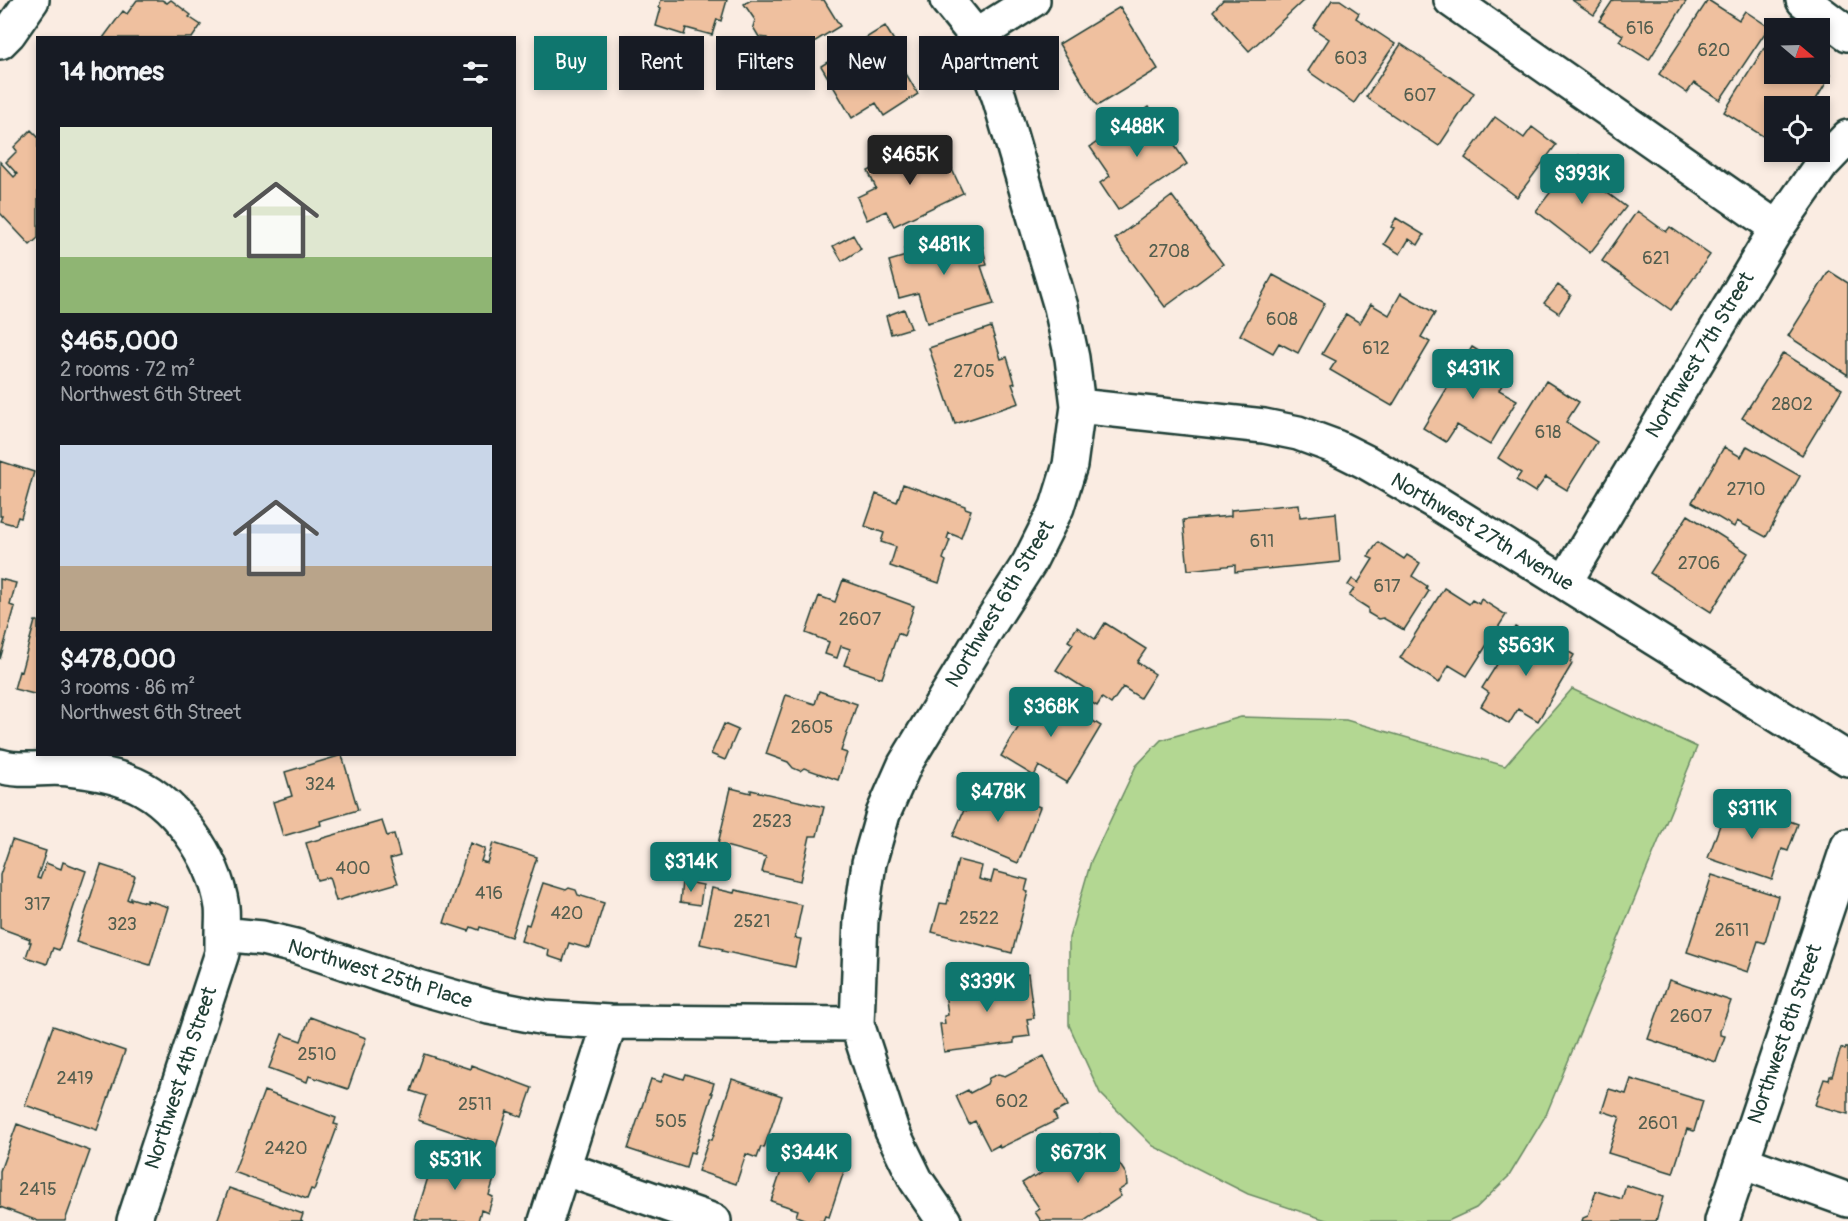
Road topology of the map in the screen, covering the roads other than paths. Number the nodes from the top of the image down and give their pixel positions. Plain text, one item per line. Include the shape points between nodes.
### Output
1 (32, 0) edge
2 (947, 0) edge
3 (1033, 0) edge
4 (1451, 0) edge
5 (1803, 0) edge
6 (1848, 34) edge
7 (976, 36) joint
8 (0, 42) edge
9 (996, 90) edge
10 (1848, 137) edge
11 (1777, 228) junction
12 (1078, 406) junction
13 (1565, 582) junction
14 (1848, 759) edge
15 (0, 766) edge
16 (1848, 846) edge
17 (222, 934) junction
18 (610, 1023) junction
19 (857, 1024) junction
20 (1742, 1162) junction
21 (563, 1168) junction
22 (1848, 1200) edge
23 (134, 1221) edge
24 (546, 1221) edge
25 (714, 1221) edge
26 (944, 1221) edge
27 (1722, 1221) edge

1 - 8 street
2 - 7 street, Northwest 6th Street
3 - 7 street
4 - 11 street
5 - 6 street
9 - 12 street, Northwest 6th Street via 1061,306
10 - 11 street, Northwest 7th Street via 1822,164
11 - 13 street, Northwest 7th Street
12 - 13 street, Northwest 27th Avenue via 1298,433 1336,447 1393,477
12 - 19 street, Northwest 6th Street via 1070,465 1057,507 1029,563 905,765 883,814 869,863 861,919
13 - 14 street, Northwest 27th Avenue
15 - 17 street via 99,773 128,781 152,794 177,817 202,852 222,907
16 - 20 street, Northwest 8th Street
17 - 18 street, Northwest 25th Place via 296,946 489,1007 545,1018
17 - 23 street, Northwest 4th Street via 222,953
18 - 19 street, Northwest 25th Place
18 - 21 street
19 - 26 street via 892,1131 916,1180
20 - 22 street
20 - 27 street, Northwest 8th Street
21 - 24 street
21 - 25 street

